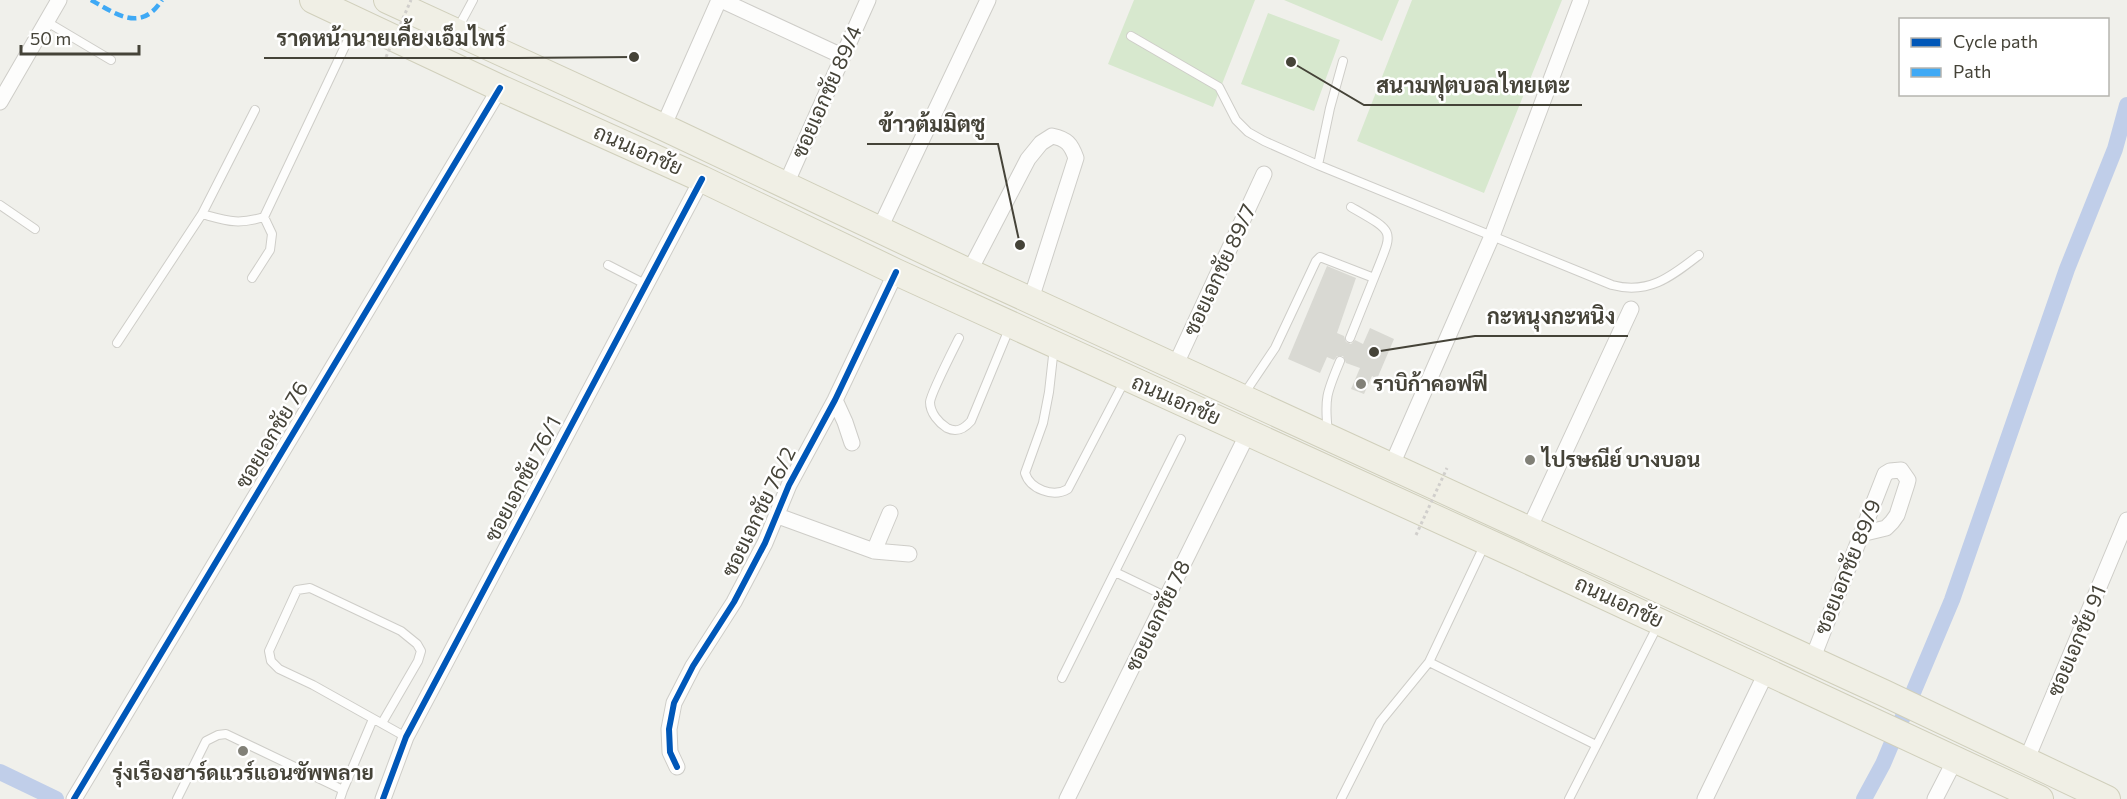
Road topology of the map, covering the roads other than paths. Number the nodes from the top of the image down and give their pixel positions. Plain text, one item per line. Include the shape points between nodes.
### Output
1 (59, 0) edge
2 (314, 0) edge
3 (387, 0) edge
4 (473, 0) edge
5 (720, 0) edge
6 (868, 0) edge
7 (988, 0) edge
8 (1581, 0) edge
9 (46, 21) junction
10 (357, 21) junction
11 (456, 32) junction
12 (1131, 36) dead end
13 (842, 56) junction
14 (111, 60) dead end
15 (1343, 61) dead end
16 (500, 88) junction
17 (0, 102) edge
18 (255, 110) dead end
19 (663, 127) junction
20 (1318, 165) junction
21 (1264, 174) dead end
22 (702, 179) junction
23 (786, 184) junction
24 (0, 205) edge
25 (1351, 207) dead end
26 (202, 214) junction
27 (264, 217) junction
28 (35, 229) dead end
29 (879, 230) junction
30 (1492, 236) junction
31 (1699, 255) dead end
32 (608, 265) dead end
33 (896, 272) junction
34 (969, 272) junction
35 (252, 278) dead end
36 (1374, 278) junction
37 (645, 284) junction
38 (1031, 299) junction
39 (1631, 309) dead end
40 (1011, 325) junction
41 (958, 338) dead end
42 (1350, 338) dead end
43 (117, 343) dead end
44 (1054, 345) junction
45 (1340, 361) dead end
46 (1175, 366) junction
47 (1126, 378) junction
48 (1241, 398) junction
49 (835, 400) junction
50 (1248, 433) junction
51 (1329, 438) junction
52 (1181, 439) dead end
53 (852, 443) dead end
54 (1391, 467) junction
55 (1489, 511) junction
56 (890, 513) dead end
57 (778, 516) junction
58 (2127, 520) edge
59 (1529, 529) junction
60 (1861, 534) junction
61 (1483, 540) junction
62 (874, 551) junction
63 (909, 554) dead end
64 (1521, 557) junction
65 (1115, 572) junction
66 (1167, 597) junction
67 (1660, 621) junction
68 (1812, 660) junction
69 (1429, 662) junction
70 (1767, 671) junction
71 (1062, 678) dead end
72 (373, 719) junction
73 (382, 723) junction
74 (406, 737) junction
75 (1596, 745) junction
76 (1955, 760) junction
77 (2026, 761) junction
78 (677, 767) dead end
79 (343, 790) junction
80 (77, 793) edge
81 (177, 799) edge
82 (340, 799) edge
83 (383, 799) edge
84 (1067, 799) edge
85 (1341, 799) edge
86 (1569, 799) edge
87 (1705, 799) edge
88 (1935, 799) edge
89 (2040, 799) edge
90 (2107, 799) edge

1 - 9 street
2 - 10 main road, ถนนเอกชัย
3 - 11 main road, ถนนเอกชัย
4 - 11 lane
5 - 13 street
5 - 19 street
6 - 13 street, ซอยเอกชัย 89/4
7 - 29 street
8 - 30 street
9 - 14 lane
9 - 17 street
10 - 16 main road, ถนนเอกชัย
10 - 27 lane
11 - 19 main road, ถนนเอกชัย
12 - 20 lane via 1219,87 1236,120 1248,132
13 - 23 street, ซอยเอกชัย 89/4
15 - 20 lane
16 - 22 main road, ถนนเอกชัย
16 - 80 street, ซอยเอกชัย 76
18 - 26 lane
19 - 23 main road, ถนนเอกชัย
20 - 30 lane
21 - 46 street, ซอยเอกชัย 89/7
22 - 33 main road, ถนนเอกชัย
22 - 37 street, ซอยเอกชัย 76/1
23 - 29 main road, ถนนเอกชัย
24 - 28 lane
25 - 36 lane via 1382,225 1390,238
26 - 27 lane via 235,223
26 - 43 lane
27 - 35 lane via 272,234 270,250
29 - 34 main road, ถนนเอกชัย
30 - 31 lane via 1627,289 1670,277
30 - 54 street
32 - 37 lane
33 - 40 main road, ถนนเอกชัย
33 - 49 street, ซอยเอกชัย 76/2
34 - 38 main road, ถนนเอกชัย
34 - 38 street via 1028,159 1052,136 1065,139 1076,158
36 - 42 lane
36 - 48 lane via 1324,257 1317,259 1275,348
37 - 74 street, ซอยเอกชัย 76/1
38 - 46 main road, ถนนเอกชัย
39 - 59 street
40 - 41 lane via 971,421 963,429 953,431 933,414 930,401
40 - 44 main road, ถนนเอกชัย
44 - 47 main road, ถนนเอกชัย
44 - 47 lane via 1043,423 1025,473 1028,480 1052,494 1068,489
45 - 51 lane via 1326,395
46 - 48 main road, ถนนเอกชัย
47 - 50 main road, ถนนเอกชัย
48 - 51 main road, ถนนเอกชัย
49 - 53 street
49 - 57 street, ซอยเอกชัย 76/2 via 789,485
50 - 61 main road, ถนนเอกชัย
50 - 66 street, ซอยเอกชัย 78
51 - 54 main road, ถนนเอกชัย
52 - 65 lane
54 - 55 main road, ถนนเอกชัย
55 - 59 main road, ถนนเอกชัย
55 - 61 main road via 1494,528
56 - 62 street
57 - 62 street
57 - 78 street, ซอยเอกชัย 76/2 via 734,602 674,703 670,752
58 - 77 street, ซอยเอกชัย 91
59 - 64 main road via 1518,541
59 - 68 main road, ถนนเอกชัย
60 - 60 street, ซอยเอกชัย 89/9 via 1885,474 1901,470 1908,480 1897,515 1886,528
60 - 68 street, ซอยเอกชัย 89/9
61 - 64 main road, ถนนเอกชัย
61 - 69 lane
62 - 63 street
64 - 67 main road, ถนนเอกชัย
65 - 66 lane
65 - 71 lane
66 - 84 street, ซอยเอกชัย 78
67 - 70 main road, ถนนเอกชัย
67 - 75 lane
68 - 77 main road, ถนนเอกชัย
69 - 75 lane
69 - 85 lane via 1380,722
70 - 76 main road, ถนนเอกชัย
70 - 87 street
72 - 73 lane
72 - 73 lane via 271,661 269,651 297,590 310,588 401,631 417,644 421,651 418,661
72 - 79 lane
73 - 74 lane
74 - 83 street, ซอยเอกชัย 76/1
75 - 86 lane
76 - 88 street
76 - 89 main road, ถนนเอกชัย
77 - 90 main road, ถนนเอกชัย
79 - 81 lane via 226,734 206,741
79 - 82 lane

